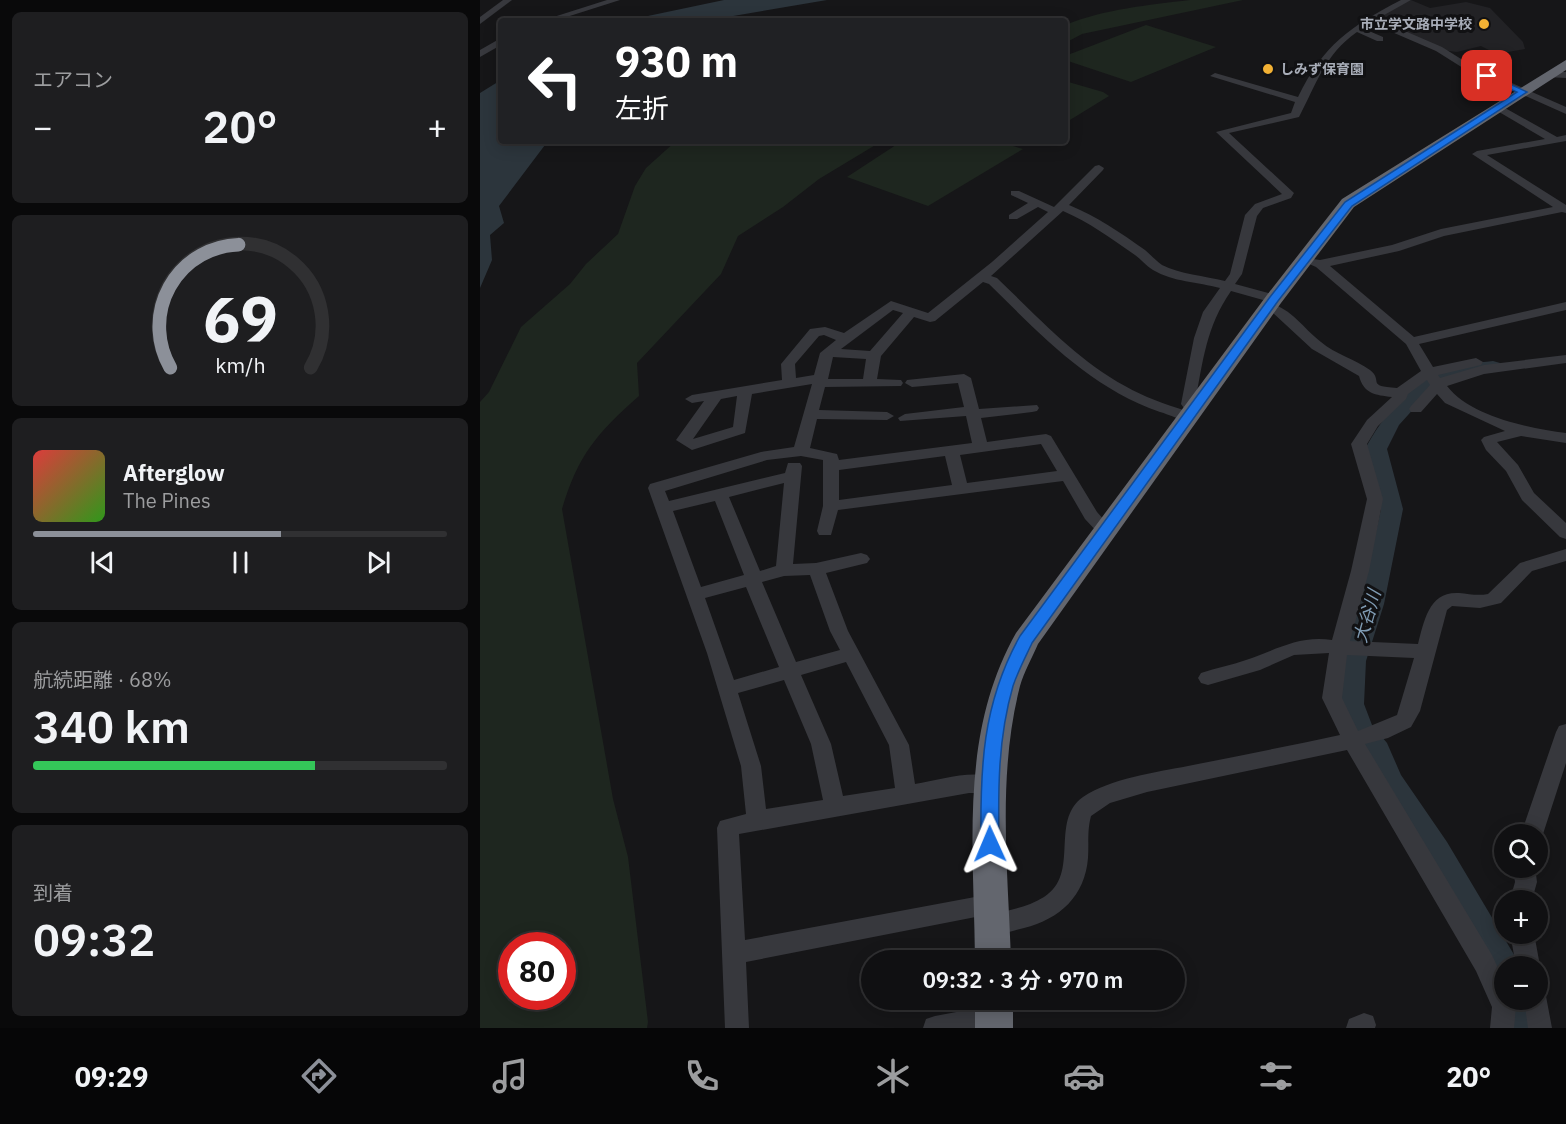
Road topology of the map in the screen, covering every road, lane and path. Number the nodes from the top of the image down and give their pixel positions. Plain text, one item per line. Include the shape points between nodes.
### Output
1 (502, 0) edge
2 (508, 0) edge
3 (616, 0) edge
4 (1407, 0) edge
5 (496, 10) junction
6 (555, 18) edge
7 (1371, 20) junction
8 (480, 21) edge
9 (1357, 29) junction
10 (1380, 39) dead end
11 (498, 43) edge
12 (480, 54) edge
13 (1560, 71) edge
14 (1215, 76) dead end
15 (1523, 92) junction
16 (1301, 101) junction
17 (1498, 107) junction
18 (1566, 111) edge
19 (1560, 139) edge
20 (1099, 168) dead end
21 (1015, 193) dead end
22 (1037, 203) junction
23 (1565, 209) edge
24 (1060, 210) junction
25 (1013, 217) dead end
26 (1312, 262) junction
27 (983, 277) junction
28 (1228, 287) junction
29 (1272, 303) junction
30 (1566, 306) edge
31 (911, 312) junction
32 (844, 338) junction
33 (1411, 342) junction
34 (1566, 349) edge
35 (827, 353) junction
36 (874, 355) junction
37 (1566, 359) edge
38 (1433, 379) junction
39 (820, 381) junction
40 (869, 383) junction
41 (896, 383) dead end
42 (912, 383) dead end
43 (789, 384) junction
44 (745, 390) junction
45 (1400, 393) junction
46 (716, 395) junction
47 (692, 399) dead end
48 (1032, 408) dead end
49 (1416, 409) dead end
50 (973, 413) junction
51 (811, 414) junction
52 (1192, 414) junction
53 (887, 416) dead end
54 (905, 418) dead end
55 (1520, 431) junction
56 (1566, 438) edge
57 (981, 447) junction
58 (951, 451) junction
59 (798, 452) junction
60 (831, 466) junction
61 (1067, 475) junction
62 (793, 476) junction
63 (961, 489) junction
64 (720, 494) junction
65 (831, 506) junction
66 (663, 508) junction
67 (1105, 530) junction
68 (825, 531) dead end
69 (1566, 533) edge
70 (1565, 557) edge
71 (861, 559) dead end
72 (816, 569) junction
73 (784, 570) junction
74 (753, 579) junction
75 (695, 595) junction
76 (1339, 648) junction
77 (1425, 651) junction
78 (851, 654) junction
79 (790, 671) junction
80 (1208, 678) dead end
81 (728, 689) junction
82 (1566, 732) edge
83 (1360, 738) junction
84 (989, 784) junction
85 (906, 795) junction
86 (835, 807) junction
87 (757, 820) junction
88 (1535, 824) edge
89 (992, 914) junction
90 (993, 950) edge
91 (734, 953) junction
92 (1538, 1010) edge
93 (994, 1015) edge
94 (737, 1028) edge
95 (935, 1028) edge
96 (1502, 1028) edge
97 (1540, 1028) edge

1 - 5 street
2 - 5 street
3 - 6 street
4 - 7 street
5 - 8 street
7 - 9 street
7 - 15 street
9 - 10 street
9 - 16 street via 1333,47
11 - 12 street
13 - 15 highway
14 - 16 street
15 - 17 highway
15 - 18 street
16 - 28 street via 1291,117 1221,132 1288,193 1254,210 1236,274
17 - 19 street
17 - 26 highway via 1348,204
19 - 23 street via 1477,154
20 - 24 street
21 - 22 street
22 - 24 street
22 - 25 street
23 - 26 street via 1441,233 1395,248
24 - 27 street
24 - 28 street via 1085,216 1156,267 1177,276
26 - 29 highway
26 - 33 street
27 - 31 street via 930,318
27 - 52 street via 993,281 1062,347 1113,386 1138,399
28 - 29 street
28 - 52 street via 1210,312 1201,338 1188,404
29 - 45 street via 1317,346 1366,374 1371,388
29 - 52 highway
30 - 33 street
31 - 32 street via 891,305
31 - 36 street
32 - 35 street
32 - 43 street via 825,331 815,332 788,364
33 - 38 street
34 - 38 street via 1468,363
35 - 36 street
35 - 39 street
36 - 40 street
37 - 38 street
38 - 45 street
38 - 49 street
38 - 55 street via 1450,400
39 - 40 street
39 - 43 street
39 - 51 street
40 - 41 street
42 - 50 street via 964,378
43 - 44 street
44 - 46 street
44 - 46 street via 740,430 692,445 684,440
45 - 76 street via 1372,423 1359,444 1375,499
46 - 47 street
48 - 50 street via 1010,415
50 - 54 street
50 - 57 street
51 - 53 street
51 - 59 street
52 - 67 highway
55 - 56 street
55 - 69 street via 1489,440 1491,447 1512,468 1528,496
57 - 58 street
57 - 61 street via 1046,438
58 - 60 street
58 - 63 street
59 - 60 street via 831,457
59 - 62 street
59 - 66 street via 766,455 656,488
60 - 65 street
61 - 63 street
61 - 67 street
62 - 64 street
62 - 73 street
63 - 65 street
64 - 66 street
64 - 74 street
65 - 68 street
66 - 75 street
67 - 84 highway via 1026,640 1006,684 992,746
70 - 77 street via 1525,567 1496,599 1450,599 1439,605
71 - 72 street
72 - 73 street
72 - 78 street
73 - 74 street
74 - 75 street
74 - 79 street
75 - 81 street
76 - 77 street
76 - 80 street via 1321,645 1290,649
76 - 83 street via 1332,698
77 - 83 street via 1404,721
78 - 79 street
78 - 85 street via 899,745
79 - 81 street
79 - 86 street via 821,744
81 - 87 street via 751,766
82 - 88 street
83 - 89 street via 1147,783 1104,796 1081,812 1076,833 1077,859 1067,892 1029,916
83 - 96 street via 1484,963 1504,1007
84 - 85 street
84 - 89 highway
85 - 86 street
86 - 87 street
87 - 91 street via 728,828
89 - 90 highway
89 - 91 street
91 - 94 street
92 - 97 street
93 - 95 street

